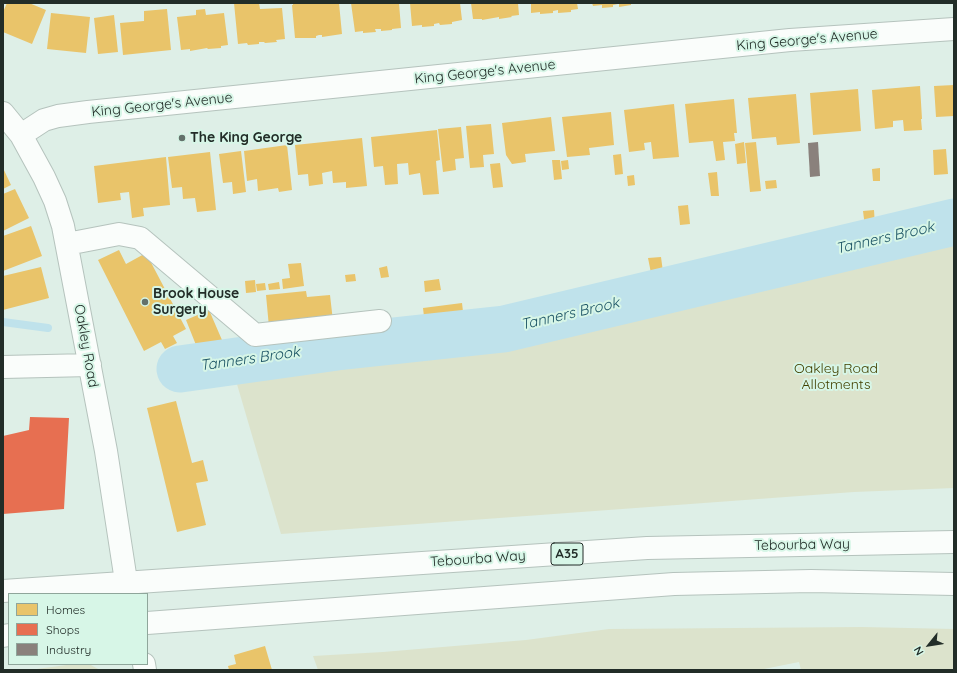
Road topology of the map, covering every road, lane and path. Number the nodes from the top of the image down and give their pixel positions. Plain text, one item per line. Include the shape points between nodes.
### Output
1 (954, 28) edge
2 (3, 113) edge
3 (21, 135) junction
4 (67, 244) junction
5 (380, 321) dead end
6 (90, 365) junction
7 (3, 367) edge
8 (954, 542) edge
9 (954, 584) edge
10 (127, 588) edge
11 (3, 591) edge
12 (148, 623) edge

1 - 3 main road, King George's Avenue via 790,40 88,112 44,120
2 - 3 main road, Oakley Road
3 - 4 main road, Oakley Road via 55,200
4 - 5 main road via 119,234 140,238 255,335
4 - 6 main road, Oakley Road
6 - 7 main road
6 - 10 main road, Oakley Road
8 - 10 main road, Tebourba Way / A35 via 647,548
9 - 12 main road via 811,581 674,584
10 - 11 main road, Tebourba Way / A35

